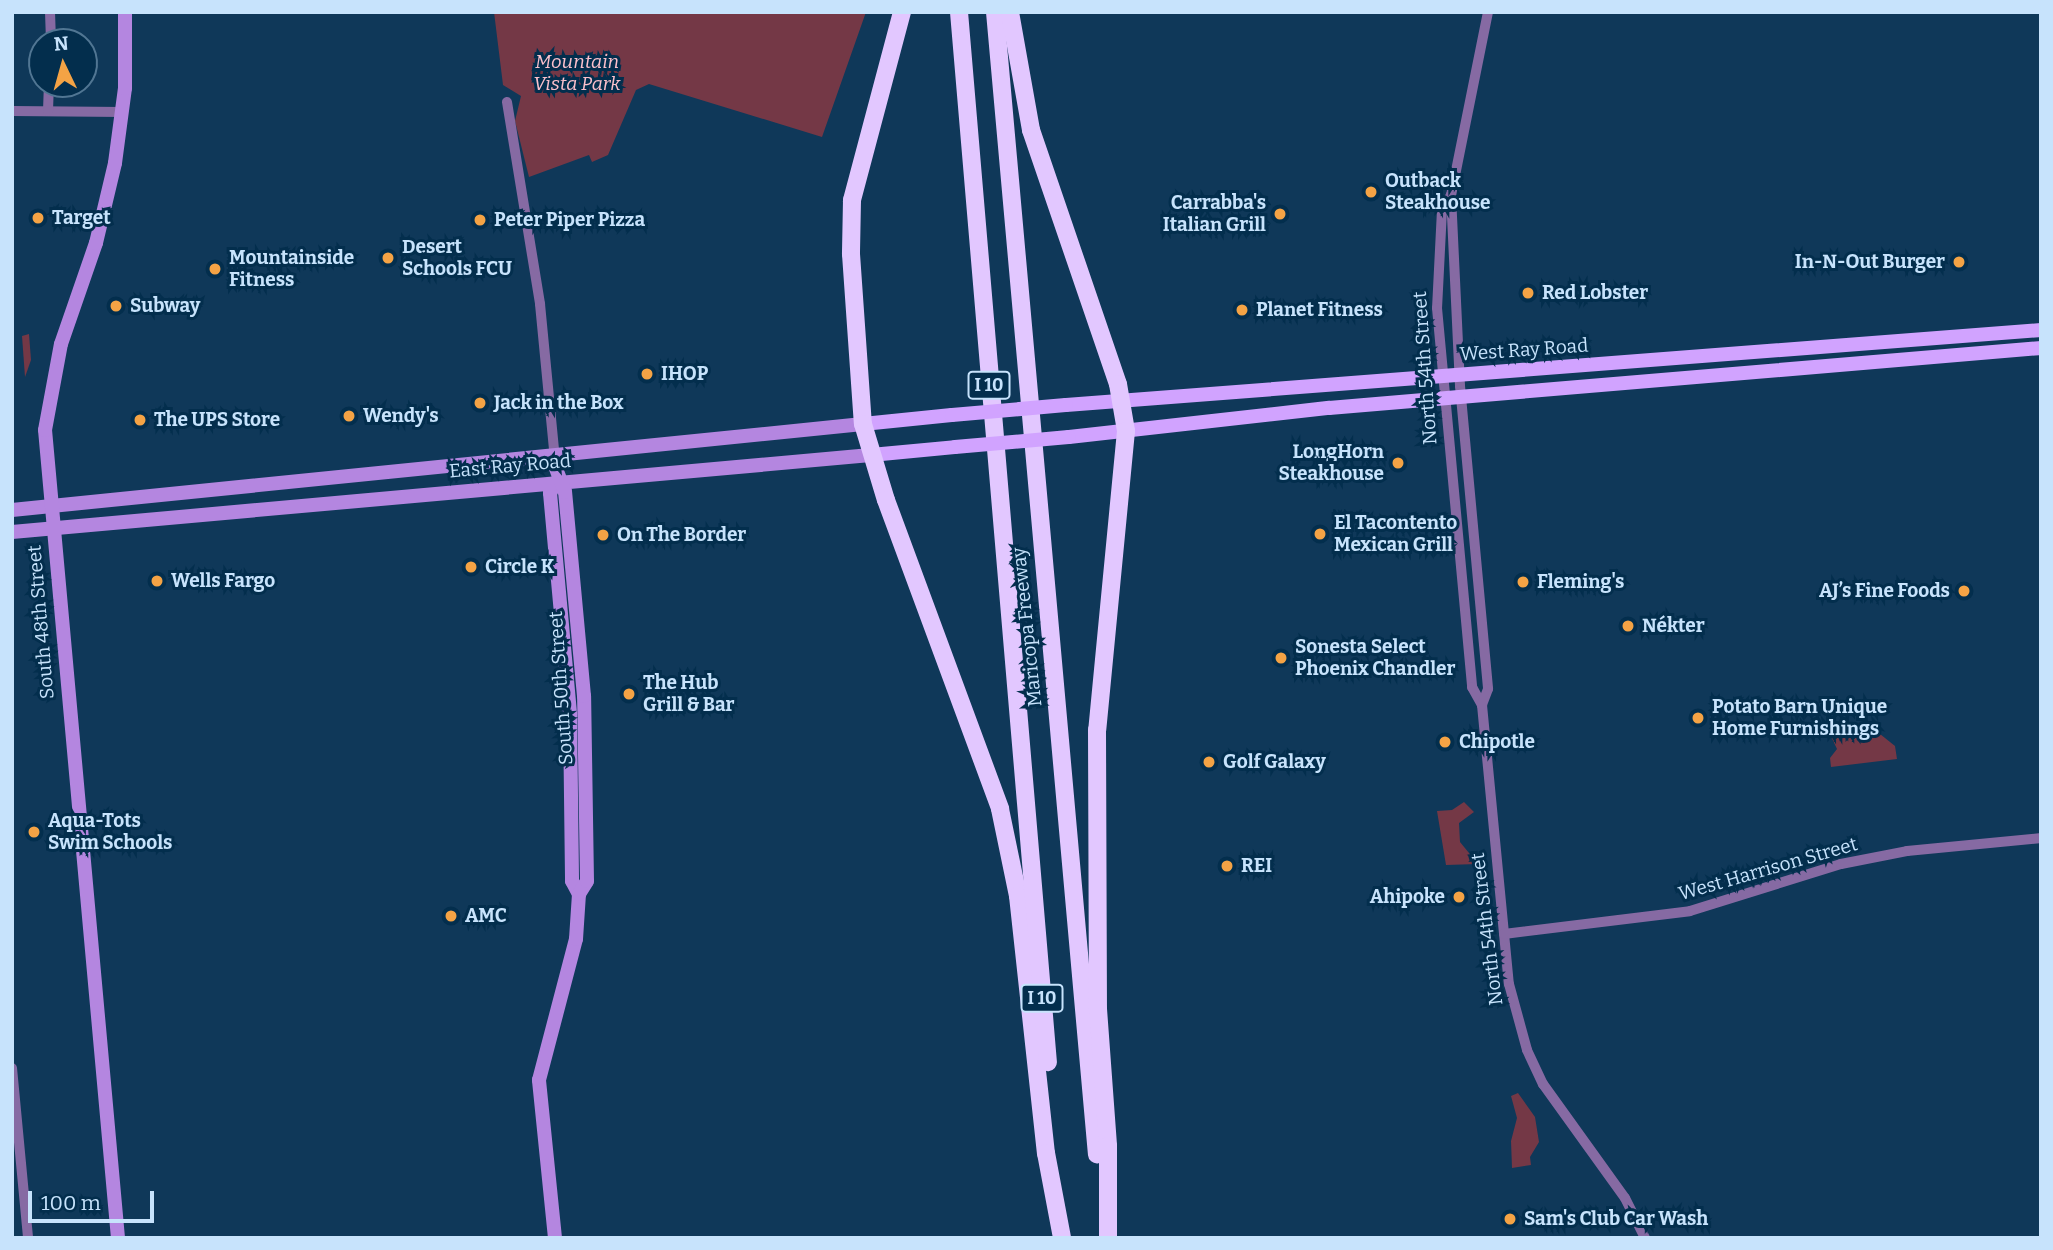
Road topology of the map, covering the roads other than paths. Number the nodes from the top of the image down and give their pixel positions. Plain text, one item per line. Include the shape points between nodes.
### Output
1 (125, 12) edge
2 (902, 12) edge
3 (959, 12) edge
4 (995, 12) edge
5 (1010, 12) edge
6 (1488, 12) edge
7 (48, 98) edge
8 (506, 102) dead end
9 (12, 111) edge
10 (48, 111) junction
11 (123, 112) junction
12 (1451, 195) junction
13 (2041, 330) edge
14 (2041, 348) edge
15 (1459, 374) junction
16 (1442, 375) junction
17 (1461, 397) junction
18 (1443, 398) junction
19 (1121, 400) junction
20 (1010, 410) joint
21 (863, 424) junction
22 (1126, 431) junction
23 (1012, 442) joint
24 (871, 455) junction
25 (556, 468) junction
26 (50, 506) junction
27 (12, 510) edge
28 (52, 528) junction
29 (12, 532) edge
30 (1482, 705) junction
31 (2041, 838) edge
32 (1504, 934) junction
33 (12, 1068) edge
34 (17, 1175) edge
35 (28, 1238) edge
36 (118, 1238) edge
37 (555, 1238) edge
38 (1063, 1238) edge
39 (1107, 1238) edge
40 (1645, 1238) edge

1 - 11 main road, South 48th Street
2 - 21 highway via 852,200
3 - 38 highway, Maricopa Freeway / I 10
4 - 39 highway, Maricopa Freeway / I 10
5 - 19 highway via 1031,130
6 - 12 street, North 54th Street
7 - 10 street
8 - 25 street, South 50th Street via 540,304
9 - 10 street
10 - 11 street
11 - 26 main road, South 48th Street via 100,226 53,379 46,430
12 - 15 street, North 54th Street
12 - 16 street, North 54th Street via 1442,211 1437,257
13 - 15 main road, West Ray Road
14 - 17 main road, West Ray Road
15 - 16 main road, West Ray Road
15 - 17 street, North 54th Street
16 - 18 street, North 54th Street
16 - 19 main road, West Ray Road
17 - 18 main road, West Ray Road
17 - 30 street, North 54th Street via 1488,689
18 - 22 main road, West Ray Road
18 - 30 street, North 54th Street via 1472,687
19 - 20 main road, West Ray Road, bridge
19 - 22 highway
20 - 21 main road, East Ray Road, bridge
21 - 24 highway
21 - 25 main road, East Ray Road
22 - 23 main road, West Ray Road, bridge
22 - 39 highway via 1097,730 1097,997 1108,1146
23 - 24 main road, East Ray Road, bridge
24 - 25 main road, East Ray Road
24 - 38 highway via 1000,809 1018,896 1045,1142
25 - 26 main road, East Ray Road
25 - 28 main road, East Ray Road
25 - 37 main road, South 50th Street via 565,492 585,711 587,881 579,894 576,939 539,1080
26 - 27 main road, East Ray Road
26 - 28 main road, South 48th Street
28 - 29 main road, East Ray Road
28 - 36 main road, South 48th Street
30 - 32 street, North 54th Street
31 - 32 street, West Harrison Street via 1907,851 1841,864 1690,911
32 - 40 street, North 54th Street via 1513,1007 1527,1050 1543,1084 1625,1198
33 - 34 street
34 - 35 street

